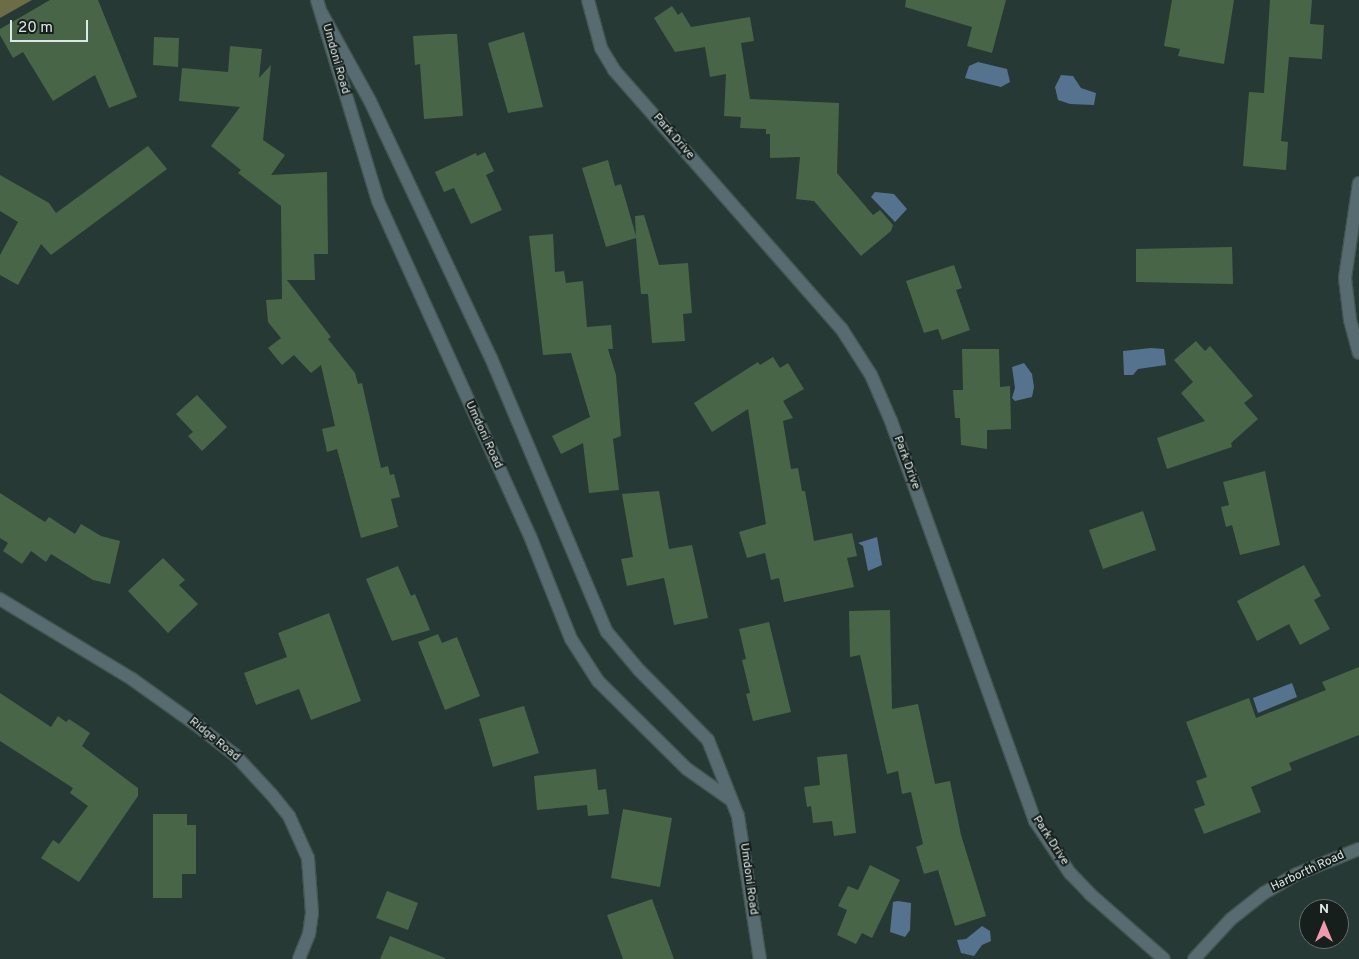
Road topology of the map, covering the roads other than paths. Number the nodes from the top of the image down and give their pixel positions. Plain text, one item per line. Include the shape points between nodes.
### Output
1 (317, 0) edge
2 (588, 0) edge
3 (322, 14) junction
4 (1359, 184) edge
5 (1359, 353) edge
6 (0, 599) edge
7 (731, 800) junction
8 (1359, 849) edge
9 (299, 959) edge
10 (760, 959) edge
11 (1164, 959) edge
12 (1194, 959) edge

1 - 3 street, Umdoni Road
2 - 11 street, Park Drive via 601,48 614,70 841,328 871,375 891,421 1034,821 1070,873
3 - 7 street, Umdoni Road via 370,100 487,349 607,632 633,664 708,740
3 - 7 street, Umdoni Road via 378,201 530,536 571,639 605,687 687,769
4 - 5 street via 1345,278 1350,320
6 - 9 street, Ridge Road via 132,679 199,727 234,755 272,795 288,816 308,858 312,914 309,934
7 - 10 street, Umdoni Road via 742,835
8 - 12 street, Harborth Road via 1297,874 1264,893 1231,919

